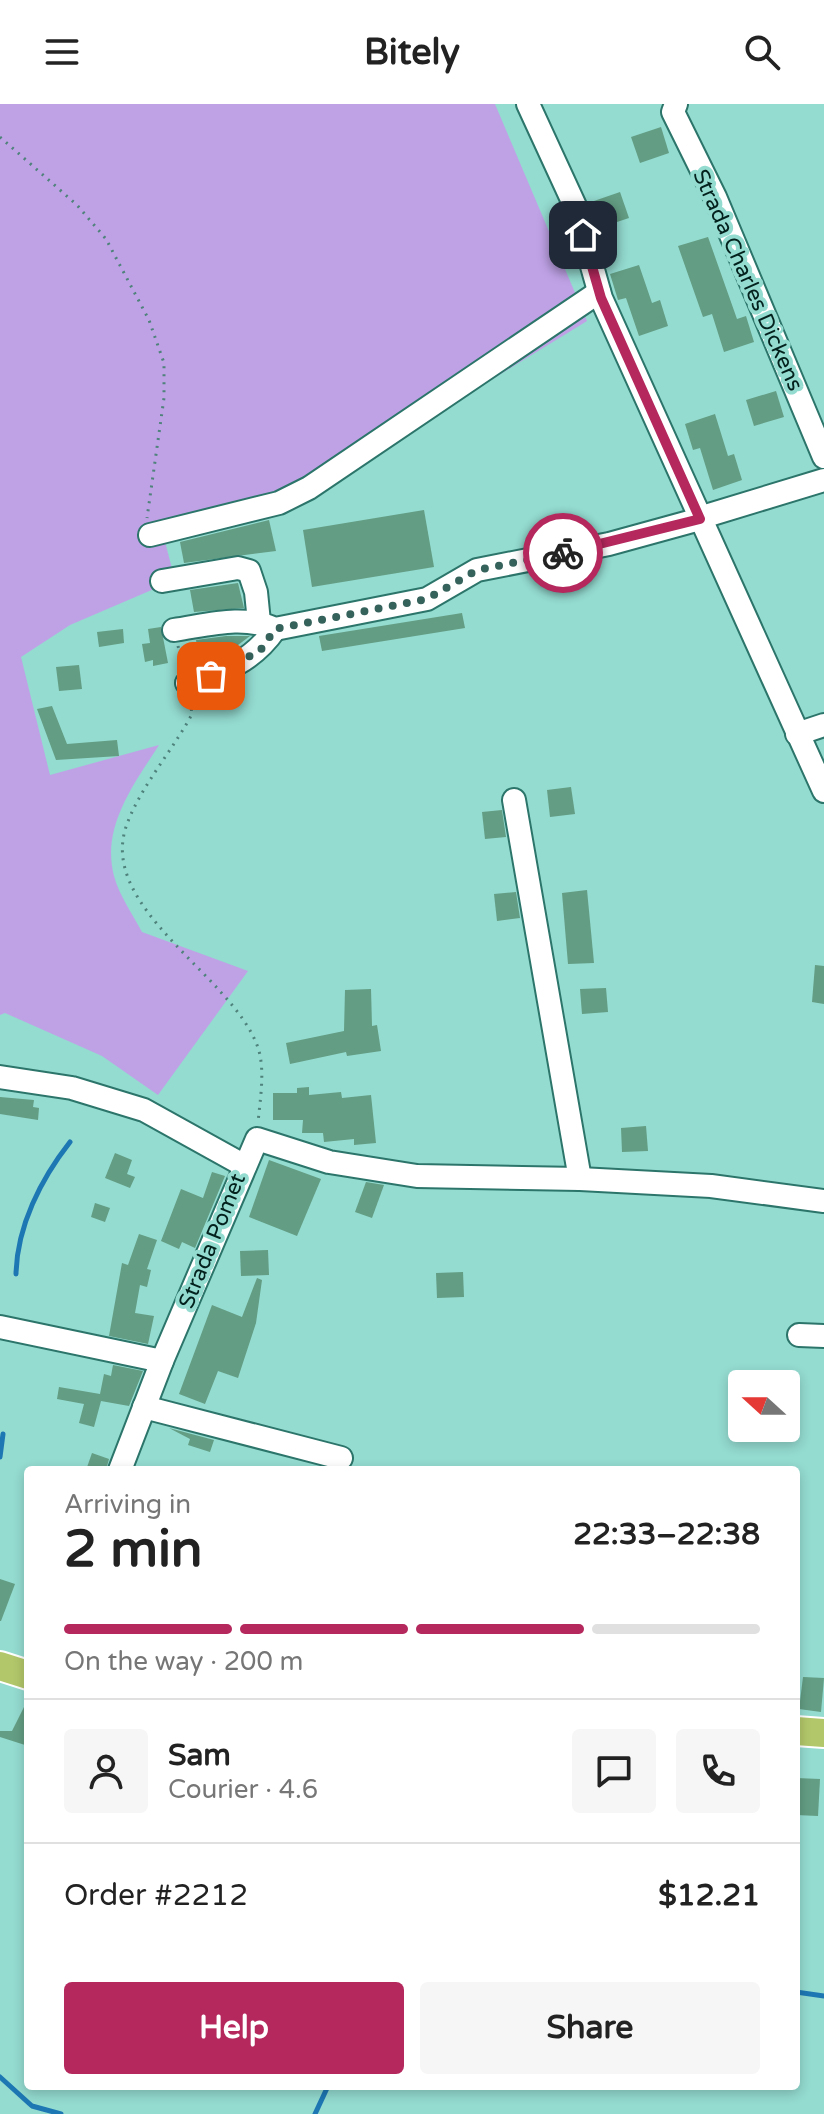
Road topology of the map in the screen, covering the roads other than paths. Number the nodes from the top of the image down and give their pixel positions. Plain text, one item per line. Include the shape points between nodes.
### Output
1 (528, 104) edge
2 (676, 104) edge
3 (599, 292) junction
4 (824, 457) edge
5 (824, 480) edge
6 (699, 518) junction
7 (150, 535) dead end
8 (162, 581) dead end
9 (267, 626) junction
10 (174, 630) dead end
11 (187, 683) dead end
12 (824, 725) edge
13 (797, 734) junction
14 (824, 791) edge
15 (514, 800) dead end
16 (0, 1077) edge
17 (245, 1166) junction
18 (580, 1179) junction
19 (824, 1201) edge
20 (0, 1327) edge
21 (799, 1335) dead end
22 (824, 1336) edge
23 (162, 1361) junction
24 (144, 1407) junction
25 (341, 1458) dead end
26 (122, 1466) edge
27 (0, 1666) edge
28 (24, 1674) edge
29 (800, 1731) edge
30 (824, 1733) edge

1 - 3 street via 575,206
2 - 4 street, Strada Charles Dickens via 673,112 715,197
3 - 6 street
3 - 7 street via 309,488 279,503
5 - 6 street
6 - 9 street via 609,544 477,570 427,599
6 - 13 street
8 - 9 street via 238,568 249,571
9 - 10 street via 239,620
9 - 11 street via 260,651
12 - 13 street
13 - 14 street
15 - 18 street
16 - 17 street, Strada Pomet via 72,1088 144,1110
17 - 18 street via 257,1139 329,1162 417,1176
17 - 23 street, Strada Pomet
18 - 19 street via 711,1186
20 - 23 street
21 - 22 street
23 - 24 street, Strada Pomet
24 - 25 street
24 - 26 street, Strada Pomet
27 - 28 main road
29 - 30 main road

